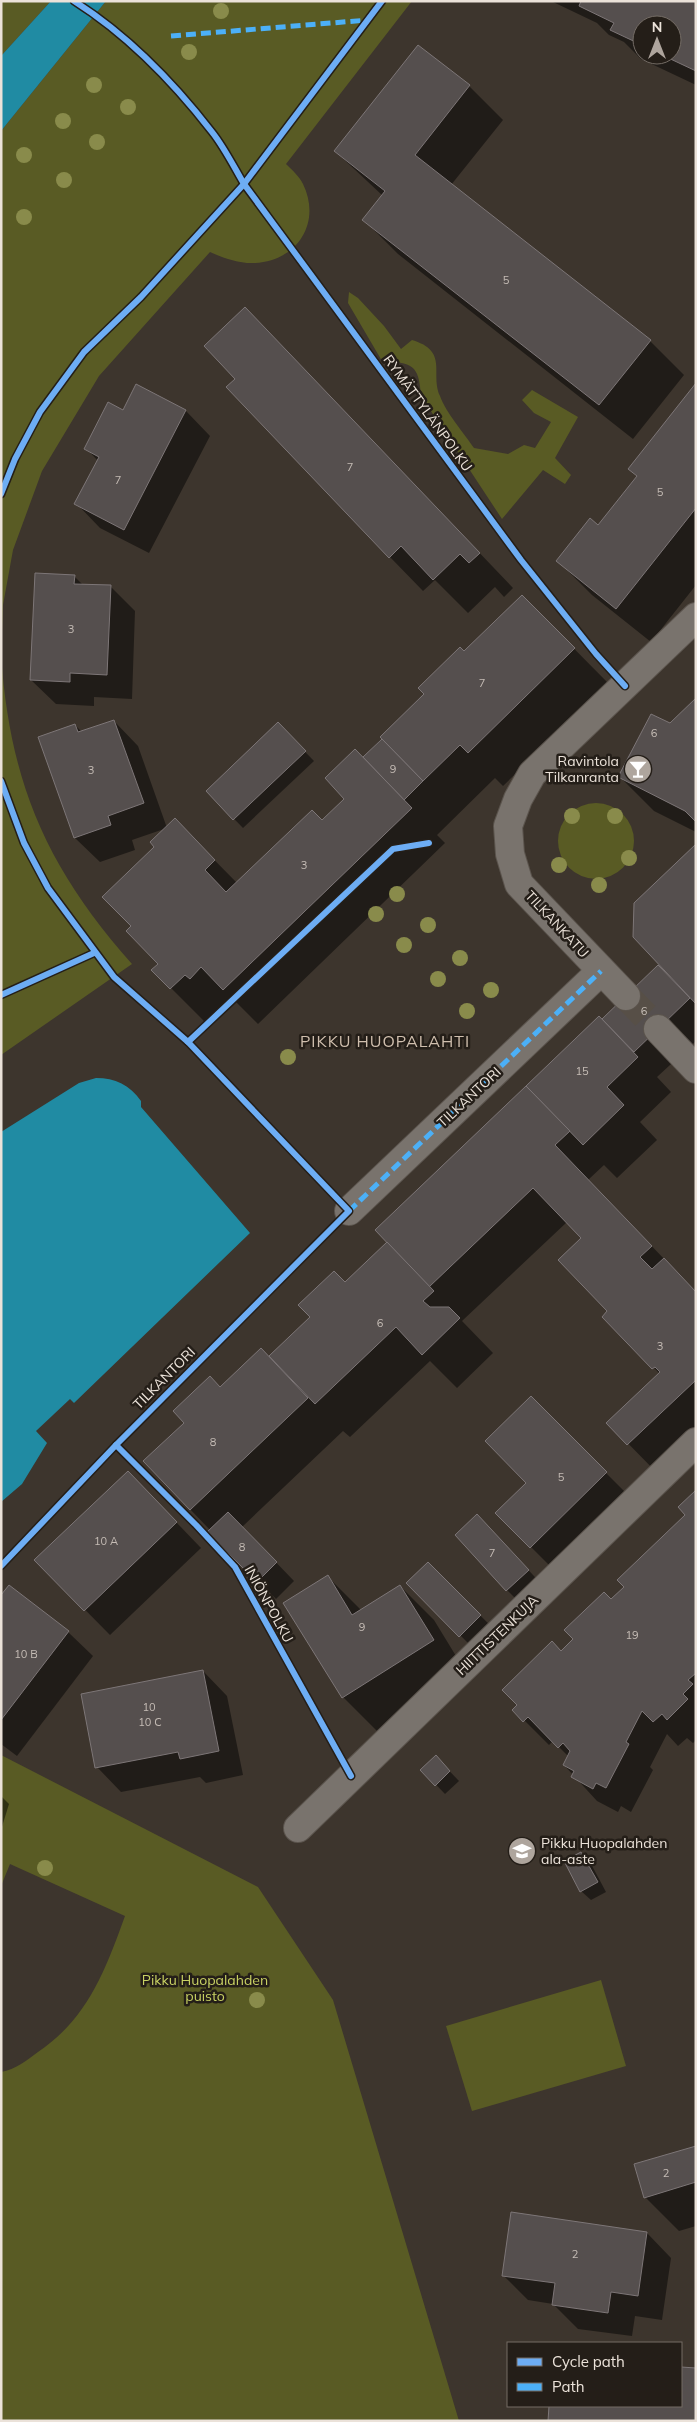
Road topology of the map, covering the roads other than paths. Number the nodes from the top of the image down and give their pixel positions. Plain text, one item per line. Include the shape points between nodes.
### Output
1 (696, 617) edge
2 (601, 971) junction
3 (626, 996) tunnel mouth
4 (658, 1029) tunnel mouth
5 (696, 1069) edge
6 (349, 1211) dead end
7 (696, 1442) edge
8 (298, 1828) dead end

1 - 2 street, TILKANKATU via 532,774 518,798 508,826 510,854 519,884
2 - 3 street, TILKANKATU
2 - 6 street, TILKANTORI
4 - 5 street
7 - 8 street, HIITTISTENKUJA

